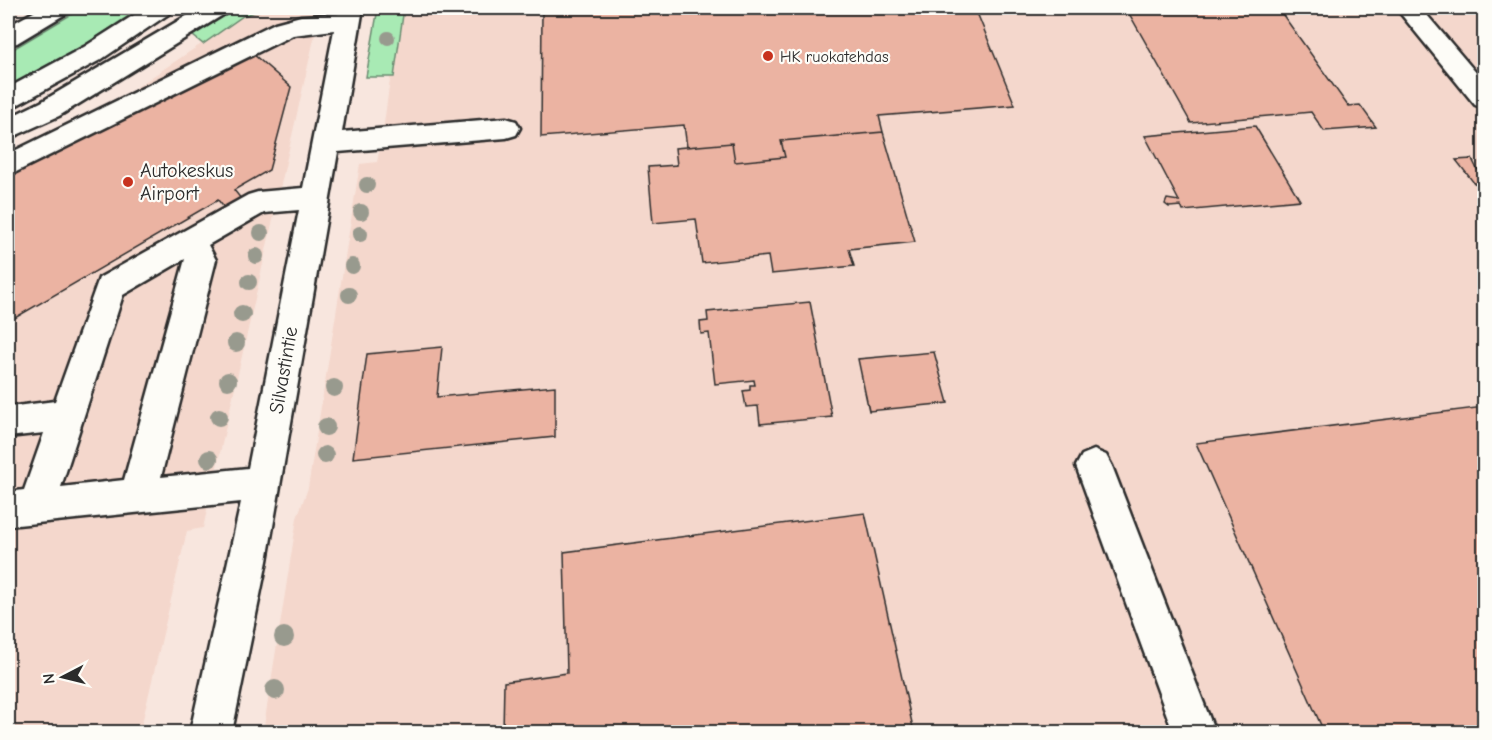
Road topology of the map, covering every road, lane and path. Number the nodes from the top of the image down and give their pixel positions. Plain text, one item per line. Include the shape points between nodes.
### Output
1 (58, 8) edge
2 (161, 8) edge
3 (217, 8) edge
4 (1408, 8) edge
5 (350, 14) edge
6 (8, 37) edge
7 (8, 99) edge
8 (1485, 99) edge
9 (506, 128) dead end
10 (8, 129) edge
11 (326, 142) junction
12 (8, 166) edge
13 (315, 198) junction
14 (191, 241) junction
15 (67, 415) junction
16 (8, 422) edge
17 (1094, 466) dead end
18 (262, 483) junction
19 (138, 495) junction
20 (22, 507) edge
21 (211, 732) edge
22 (1194, 732) edge

1 - 6 main road
2 - 7 main road via 93,53
3 - 10 main road via 50,109
4 - 8 main road
5 - 11 main road, Silvastintie
5 - 12 main road via 284,29
9 - 11 main road
11 - 13 main road, Silvastintie
13 - 14 main road via 258,203
13 - 18 main road, Silvastintie
14 - 15 main road via 110,287
14 - 19 main road via 201,260
15 - 16 main road
15 - 20 main road
17 - 22 main road
18 - 19 main road
18 - 21 main road, Silvastintie
19 - 20 main road

